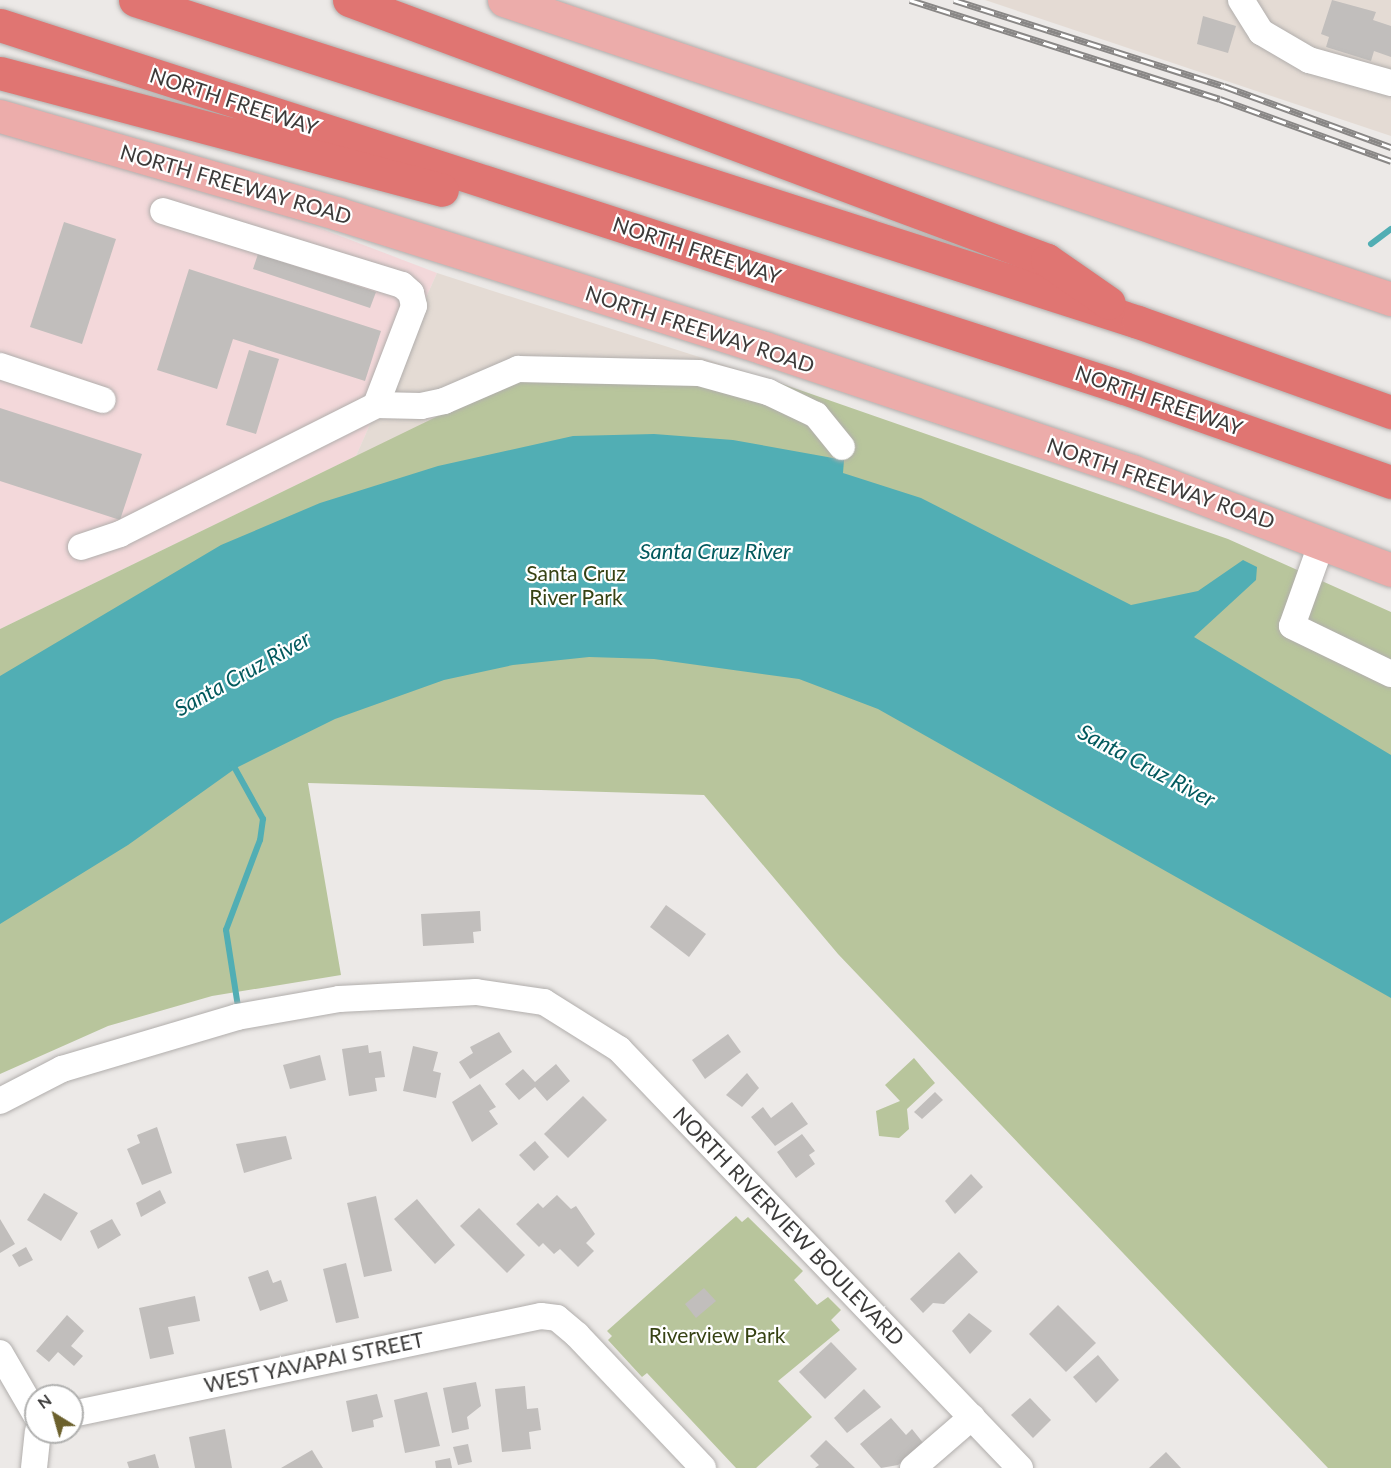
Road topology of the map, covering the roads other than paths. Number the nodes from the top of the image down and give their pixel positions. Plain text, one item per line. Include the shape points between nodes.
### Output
1 (135, 0) edge
2 (349, 0) edge
3 (504, 0) edge
4 (1241, 0) edge
5 (0, 26) edge
6 (0, 73) edge
7 (1391, 83) edge
8 (0, 116) edge
9 (163, 212) dead end
10 (810, 286) junction
11 (1391, 299) edge
12 (1138, 322) junction
13 (0, 366) edge
14 (103, 400) dead end
15 (376, 405) junction
16 (1391, 412) edge
17 (842, 447) dead end
18 (1391, 482) edge
19 (1322, 542) junction
20 (81, 547) dead end
21 (1391, 570) edge
22 (1391, 674) edge
23 (0, 1101) edge
24 (0, 1353) edge
25 (24, 1394) edge
26 (84, 1411) edge
27 (972, 1417) junction
28 (37, 1444) edge
29 (34, 1468) edge
30 (704, 1468) edge
31 (913, 1468) edge
32 (1020, 1468) edge

1 - 12 highway
2 - 12 highway via 1047,260
3 - 11 main road
4 - 7 street via 1261,32 1309,60
5 - 10 highway, NORTH FREEWAY
6 - 10 highway
8 - 19 main road, NORTH FREEWAY ROAD via 339,214 764,348 1132,471
9 - 15 street via 402,285 411,293 414,306
10 - 18 highway, NORTH FREEWAY
12 - 16 highway
13 - 14 street
15 - 17 street via 421,406 444,401 518,369 699,373 768,392 816,415
15 - 20 street via 120,534
19 - 21 main road, NORTH FREEWAY ROAD
19 - 22 street via 1292,626
23 - 27 street, NORTH RIVERVIEW BOULEVARD via 62,1069 237,1017 339,999 476,992 544,1002 619,1049
24 - 25 street
26 - 30 street, WEST YAVAPAI STREET via 515,1320 556,1318
27 - 31 street
27 - 32 street, NORTH RIVERVIEW BOULEVARD
28 - 29 street

